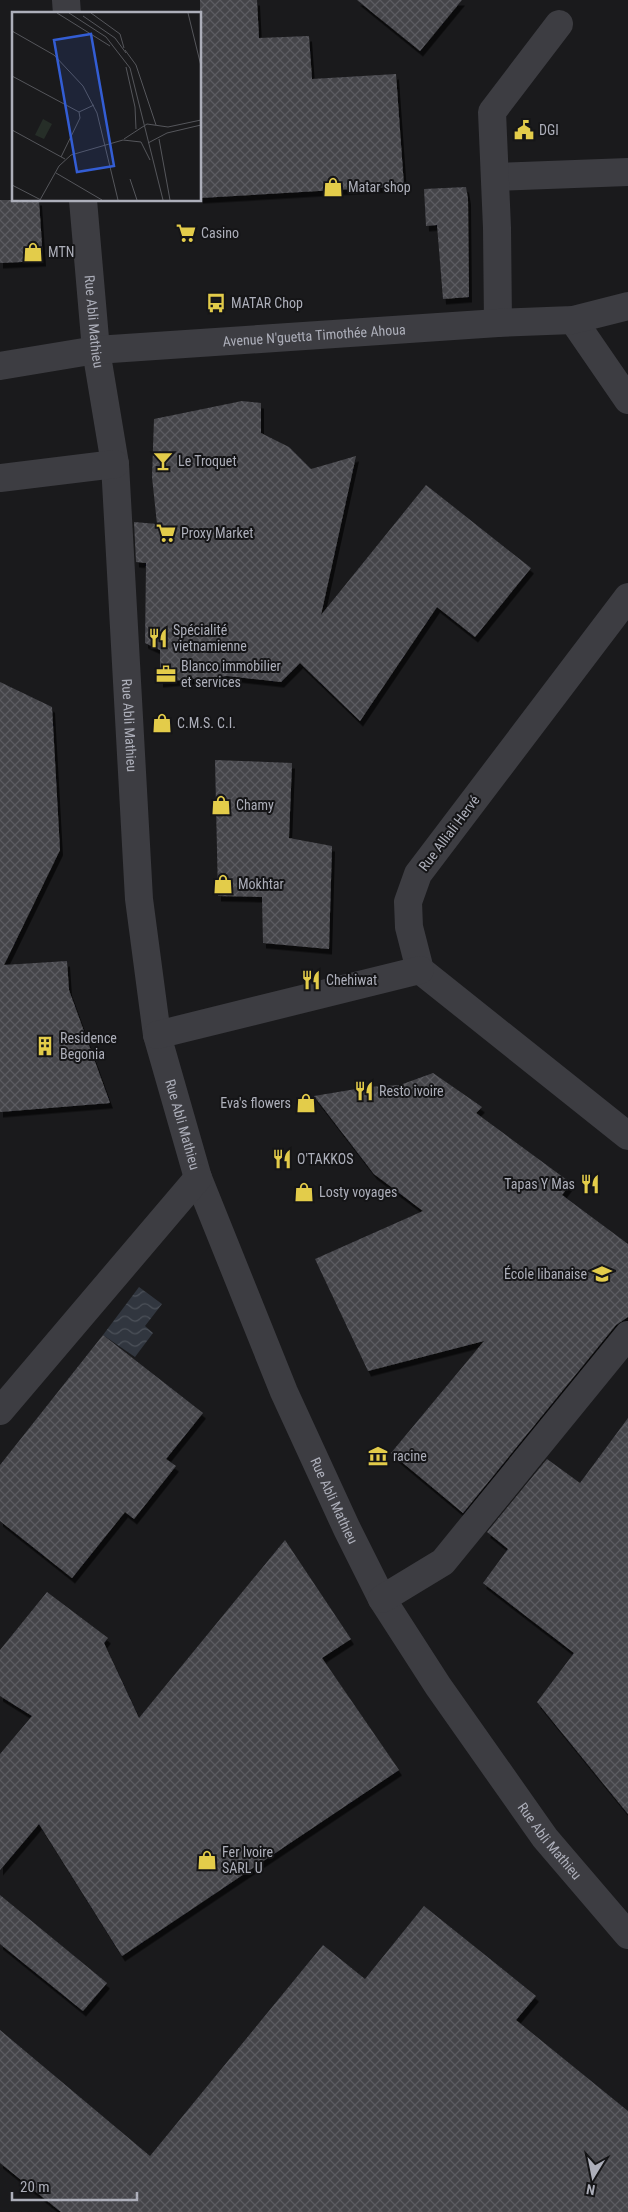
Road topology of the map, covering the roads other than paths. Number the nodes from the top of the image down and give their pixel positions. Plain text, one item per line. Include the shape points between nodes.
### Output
1 (559, 24) dead end
2 (628, 172) edge
3 (495, 177) junction
4 (83, 201) edge
5 (628, 306) edge
6 (573, 320) junction
7 (498, 323) junction
8 (96, 350) junction
9 (0, 366) edge
10 (628, 400) edge
11 (115, 464) junction
12 (0, 478) edge
13 (628, 597) edge
14 (420, 970) junction
15 (157, 1035) junction
16 (628, 1136) edge
17 (198, 1178) junction
18 (628, 1335) edge
19 (0, 1411) edge
20 (382, 1599) junction
21 (628, 1935) edge

1 - 3 street via 492,112
2 - 3 street
3 - 7 street
4 - 8 street, Rue Abli Mathieu
5 - 6 street, Avenue N'guetta Timothée Ahoua
6 - 7 street, Avenue N'guetta Timothée Ahoua
6 - 10 street
7 - 8 street, Avenue N'guetta Timothée Ahoua
8 - 9 street, Avenue N'guetta Timothée Ahoua
8 - 11 street, Rue Abli Mathieu
11 - 12 street
11 - 15 street, Rue Abli Mathieu via 139,899
13 - 14 street, Rue Alliali Hervé via 418,874 408,902 409,927
14 - 15 street
14 - 16 street
15 - 17 street, Rue Abli Mathieu
17 - 19 street
17 - 20 street, Rue Abli Mathieu via 284,1392
18 - 20 street via 444,1562
20 - 21 street, Rue Abli Mathieu via 438,1686 545,1838

